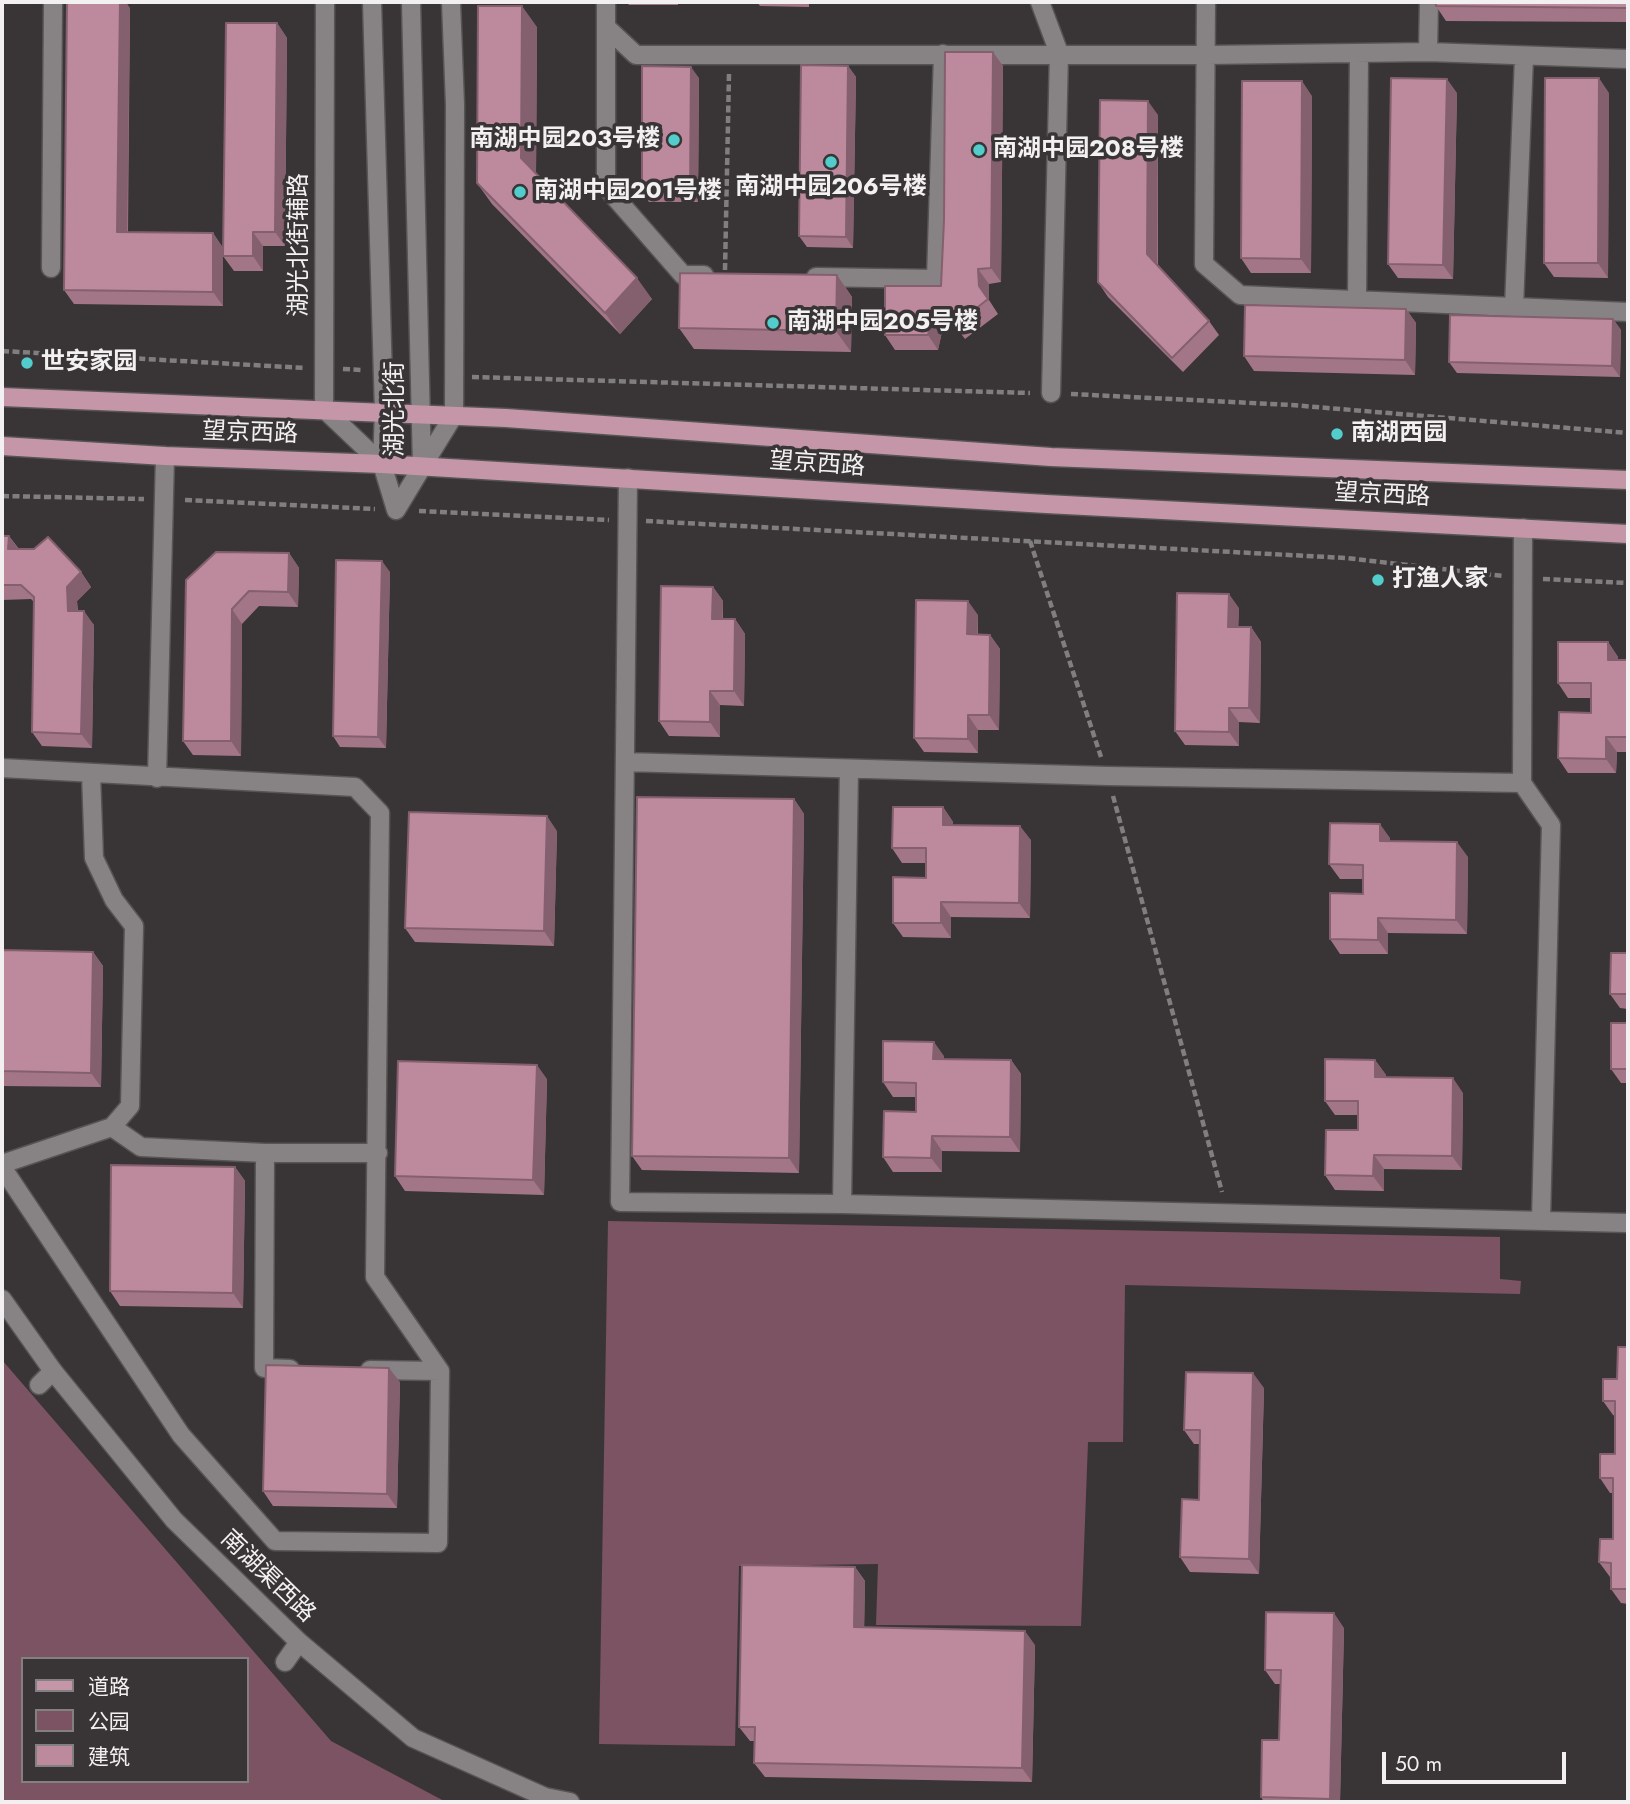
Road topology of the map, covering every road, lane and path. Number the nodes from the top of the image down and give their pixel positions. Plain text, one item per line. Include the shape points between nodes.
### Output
1 (53, 2) edge
2 (324, 2) edge
3 (372, 2) edge
4 (411, 2) edge
5 (451, 2) edge
6 (606, 2) edge
7 (1040, 2) edge
8 (1206, 2) edge
9 (1429, 2) edge
10 (606, 27) junction
11 (1428, 52) junction
12 (1059, 53) junction
13 (730, 54) junction
14 (943, 54) junction
15 (1359, 54) junction
16 (1206, 55) junction
17 (1524, 57) junction
18 (1628, 59) edge
19 (51, 268) dead end
20 (725, 275) joint
21 (804, 277) edge
22 (1357, 300) junction
23 (1514, 307) junction
24 (1628, 312) edge
25 (2, 351) edge
26 (324, 368) junction
27 (383, 371) junction
28 (454, 376) junction
29 (1051, 393) junction
30 (2, 397) edge
31 (324, 409) junction
32 (384, 412) junction
33 (421, 414) junction
34 (454, 415) junction
35 (1628, 433) edge
36 (2, 446) edge
37 (165, 456) junction
38 (383, 464) junction
39 (422, 467) junction
40 (628, 478) junction
41 (1628, 480) edge
42 (2, 496) edge
43 (164, 499) junction
44 (396, 510) junction
45 (627, 520) junction
46 (1523, 528) junction
47 (1628, 534) edge
48 (1030, 541) junction
49 (1523, 578) junction
50 (1628, 583) edge
51 (625, 762) junction
52 (2, 768) edge
53 (849, 769) junction
54 (91, 774) junction
55 (1108, 776) junction
56 (157, 778) junction
57 (1522, 783) junction
58 (112, 1127) junction
59 (265, 1153) junction
60 (378, 1153) junction
61 (2, 1166) edge
62 (842, 1204) junction
63 (1227, 1213) junction
64 (1541, 1220) junction
65 (1628, 1223) edge
66 (2, 1299) edge
67 (304, 1369) edge
68 (359, 1370) edge
69 (53, 1371) junction
70 (440, 1371) junction
71 (39, 1385) dead end
72 (299, 1642) junction
73 (285, 1662) dead end
74 (570, 1802) edge

1 - 19 street
2 - 26 street, 湖光北街辅路
3 - 27 street, 湖光北街
4 - 33 street, 湖光北街
5 - 28 street
6 - 10 street
7 - 12 street
8 - 16 street
9 - 11 street
10 - 13 street via 636,55
10 - 20 street via 606,187 683,275
11 - 15 street
11 - 17 street
12 - 14 street
12 - 16 street
12 - 29 street
13 - 14 street
13 - 20 path
14 - 21 street via 936,279
15 - 16 street
15 - 22 street
16 - 22 street via 1204,264 1240,295
17 - 18 street
17 - 23 street
22 - 23 street
23 - 24 street
25 - 26 path
26 - 27 path
26 - 31 street, 湖光北街辅路
27 - 32 street, 湖光北街
28 - 29 path
28 - 34 street
29 - 35 path via 1292,405
30 - 31 main road, 望京西路
31 - 32 main road, 望京西路
31 - 38 street
32 - 33 main road, 望京西路
32 - 38 street, 湖光北街
33 - 34 main road, 望京西路
33 - 39 street, 湖光北街
34 - 39 street
34 - 41 main road, 望京西路 via 1051,457
36 - 37 main road, 望京西路
37 - 38 main road, 望京西路
37 - 43 street
38 - 39 main road, 望京西路
38 - 44 street, 湖光北街
39 - 40 main road, 望京西路
39 - 44 street, 湖光北街
40 - 45 street
40 - 46 main road, 望京西路 via 1046,505
42 - 43 path
43 - 44 path
43 - 56 street
44 - 45 path
45 - 48 path
45 - 51 street
46 - 47 main road, 望京西路
46 - 49 street
48 - 49 path via 1346,558
48 - 55 path
49 - 50 path
49 - 57 street
51 - 53 street
51 - 62 street via 620,1202
52 - 54 street
53 - 55 street
53 - 62 street
54 - 56 street
54 - 58 street via 94,859 114,900 134,926 130,1106
55 - 57 street
55 - 63 path
56 - 60 street via 355,787 380,813
57 - 64 street via 1551,825
58 - 59 street via 141,1147
58 - 61 street
59 - 60 street
59 - 67 street via 264,1368
60 - 70 street via 375,1276
61 - 70 street via 181,1436 275,1541 438,1543
62 - 63 street
63 - 64 street
64 - 65 street
66 - 69 street, 南湖渠西路
68 - 70 street
69 - 71 street
69 - 72 street, 南湖渠西路 via 174,1520
72 - 73 street
72 - 74 street, 南湖渠西路 via 413,1738 545,1797

